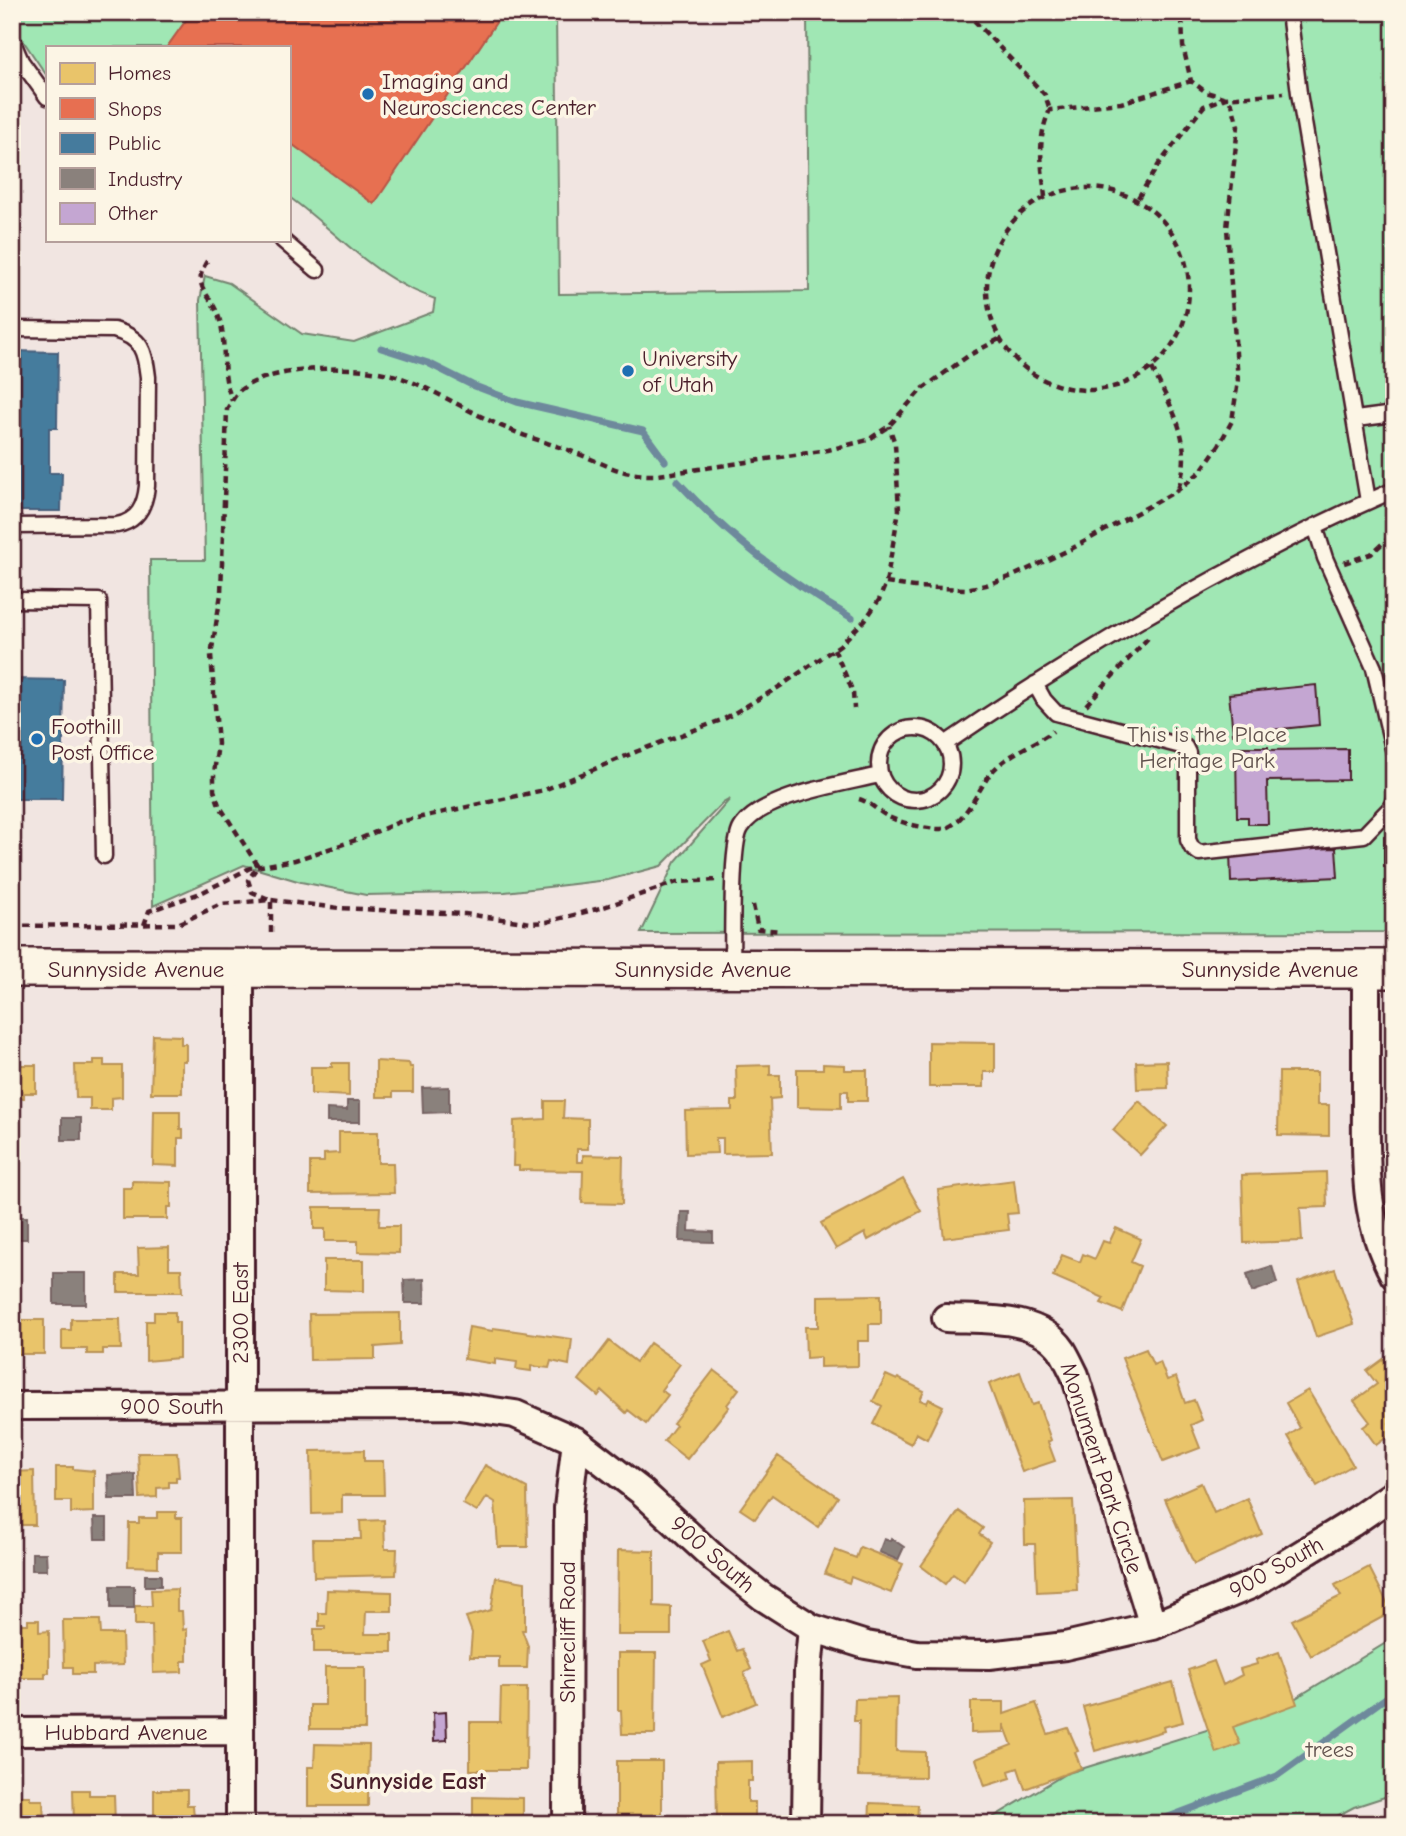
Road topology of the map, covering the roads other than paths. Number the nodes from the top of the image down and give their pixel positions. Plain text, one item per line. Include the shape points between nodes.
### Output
1 (1289, 12) edge
2 (12, 40) edge
3 (46, 96) edge
4 (284, 242) edge
5 (317, 270) dead end
6 (12, 329) edge
7 (1394, 414) edge
8 (1356, 419) junction
9 (1394, 490) edge
10 (1368, 501) junction
11 (12, 526) edge
12 (1315, 526) junction
13 (12, 600) edge
14 (1035, 684) junction
15 (945, 744) junction
16 (1394, 753) edge
17 (879, 775) junction
18 (1394, 799) edge
19 (104, 856) dead end
20 (12, 968) edge
21 (732, 969) junction
22 (1380, 969) edge
23 (240, 970) junction
24 (1394, 1275) edge
25 (946, 1318) dead end
26 (12, 1406) edge
27 (240, 1406) junction
28 (576, 1441) junction
29 (1394, 1494) edge
30 (1153, 1626) junction
31 (812, 1628) junction
32 (240, 1731) junction
33 (12, 1732) edge
34 (240, 1824) edge
35 (567, 1824) edge
36 (806, 1824) edge

1 - 8 lane
2 - 3 lane
4 - 5 lane
6 - 11 lane via 123,332 139,344 148,377 147,486 138,515 117,525
7 - 8 lane
8 - 10 lane
9 - 10 lane
10 - 12 lane
12 - 14 lane via 1159,609
12 - 16 lane via 1374,668
13 - 19 lane via 99,601
14 - 15 lane
14 - 18 lane via 1056,713 1185,747 1188,840 1199,853 1364,835
15 - 17 lane via 924,730 900,731 885,744
15 - 17 lane via 951,763 949,776 932,796 899,796
17 - 21 lane via 772,802 739,829
20 - 23 main road, Sunnyside Avenue
21 - 22 main road, Sunnyside Avenue
21 - 23 main road, Sunnyside Avenue
22 - 24 street via 1366,1182 1373,1223
23 - 27 street, 2300 East
25 - 30 street, Monument Park Circle via 1021,1323 1046,1334 1062,1349
26 - 27 street, 900 South
27 - 28 street, 900 South via 452,1405 515,1414
27 - 32 street, 2300 East
28 - 31 street, 900 South via 641,1491 715,1559
28 - 35 street, Shirecliff Road via 568,1508
29 - 30 street, 900 South via 1251,1585
30 - 31 street, 900 South via 1065,1646 989,1655 917,1654
31 - 36 street
32 - 33 street, Hubbard Avenue
32 - 34 street, 2300 East

